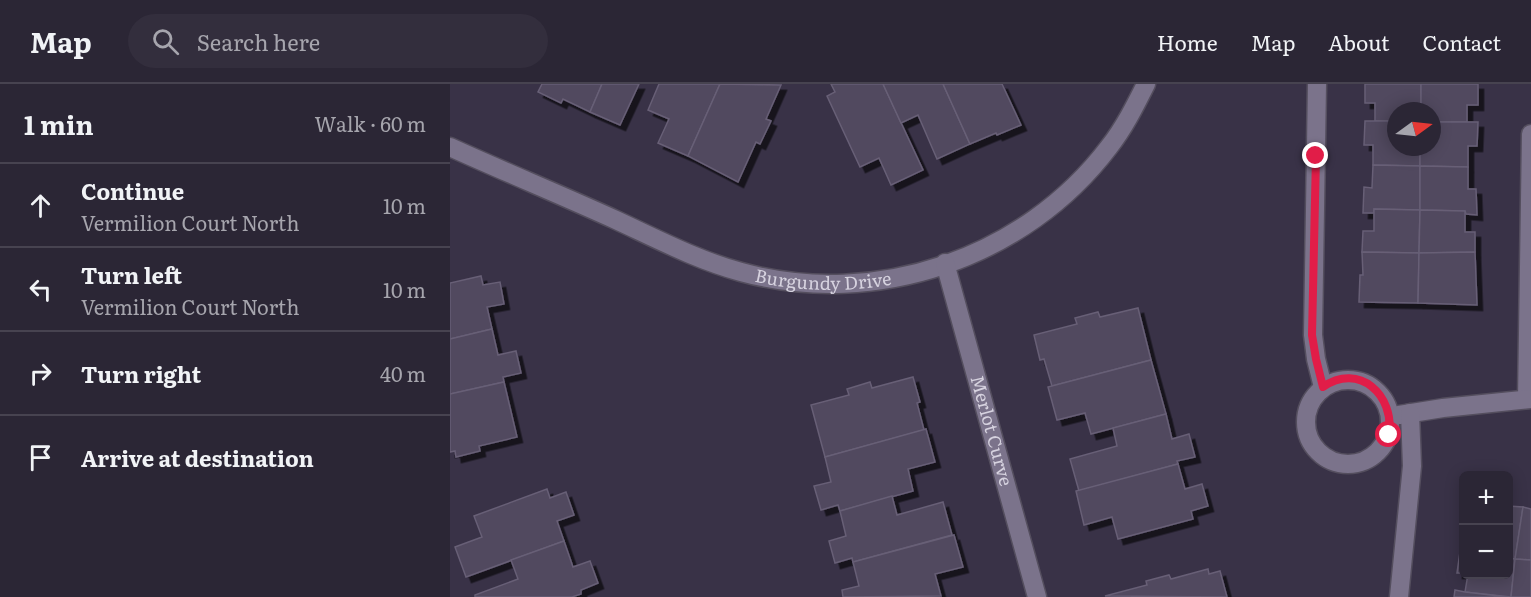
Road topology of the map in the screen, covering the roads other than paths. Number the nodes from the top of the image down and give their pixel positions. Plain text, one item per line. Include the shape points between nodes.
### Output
1 (1146, 84) edge
2 (1317, 84) edge
3 (1531, 134) edge
4 (450, 147) edge
5 (945, 263) junction
6 (1323, 387) junction
7 (1529, 399) edge
8 (1410, 413) junction
9 (1390, 416) junction
10 (1037, 597) edge
11 (1399, 597) edge

1 - 5 street, Burgundy Drive via 1110,146 1071,189 1010,235
2 - 6 street via 1312,335
3 - 7 street
4 - 5 street, Burgundy Drive via 681,251 741,272 822,285 850,285 912,275
5 - 10 street, Merlot Curve
6 - 9 street via 1349,379 1368,384 1384,398
6 - 9 street via 1309,405 1306,425 1312,445 1335,462 1353,464 1371,457 1389,435
7 - 8 street
8 - 9 street
8 - 11 street via 1412,466

